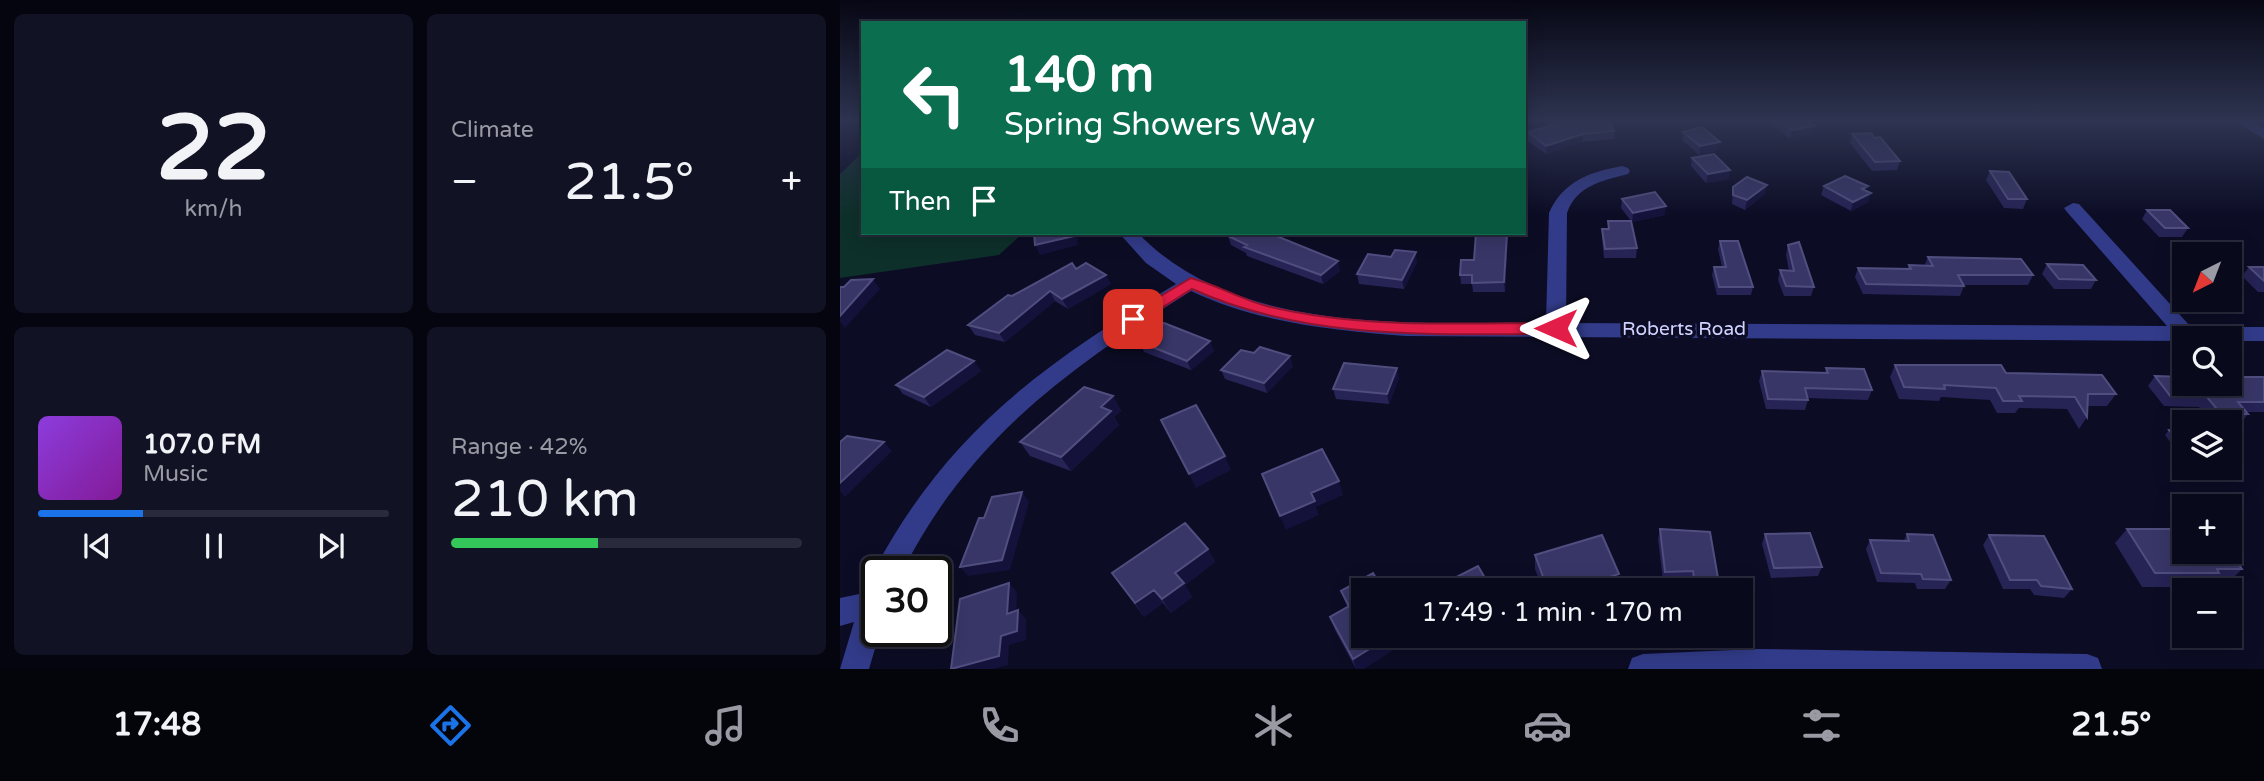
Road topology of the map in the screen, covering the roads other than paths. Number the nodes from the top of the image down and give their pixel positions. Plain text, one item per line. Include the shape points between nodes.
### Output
1 (1622, 171) dead end
2 (2073, 208) dead end
3 (1130, 235) edge
4 (1191, 283) junction
5 (2179, 326) edge
6 (1556, 328) junction
7 (2172, 333) edge
8 (2242, 334) edge
9 (2264, 334) edge
10 (897, 556) edge
11 (861, 604) edge
12 (840, 612) edge
13 (861, 644) edge
14 (1756, 666) edge
15 (854, 669) edge
16 (1643, 669) edge
17 (2087, 669) edge

1 - 6 street via 1583,183 1561,202
2 - 5 street
3 - 4 street, Roberts Road
4 - 6 street, Roberts Road via 1265,311 1346,325
4 - 10 street via 1056,370 983,437 925,509
6 - 7 street, Roberts Road
8 - 9 street, Roberts Road
11 - 12 street
13 - 15 street
14 - 16 street
14 - 17 street

